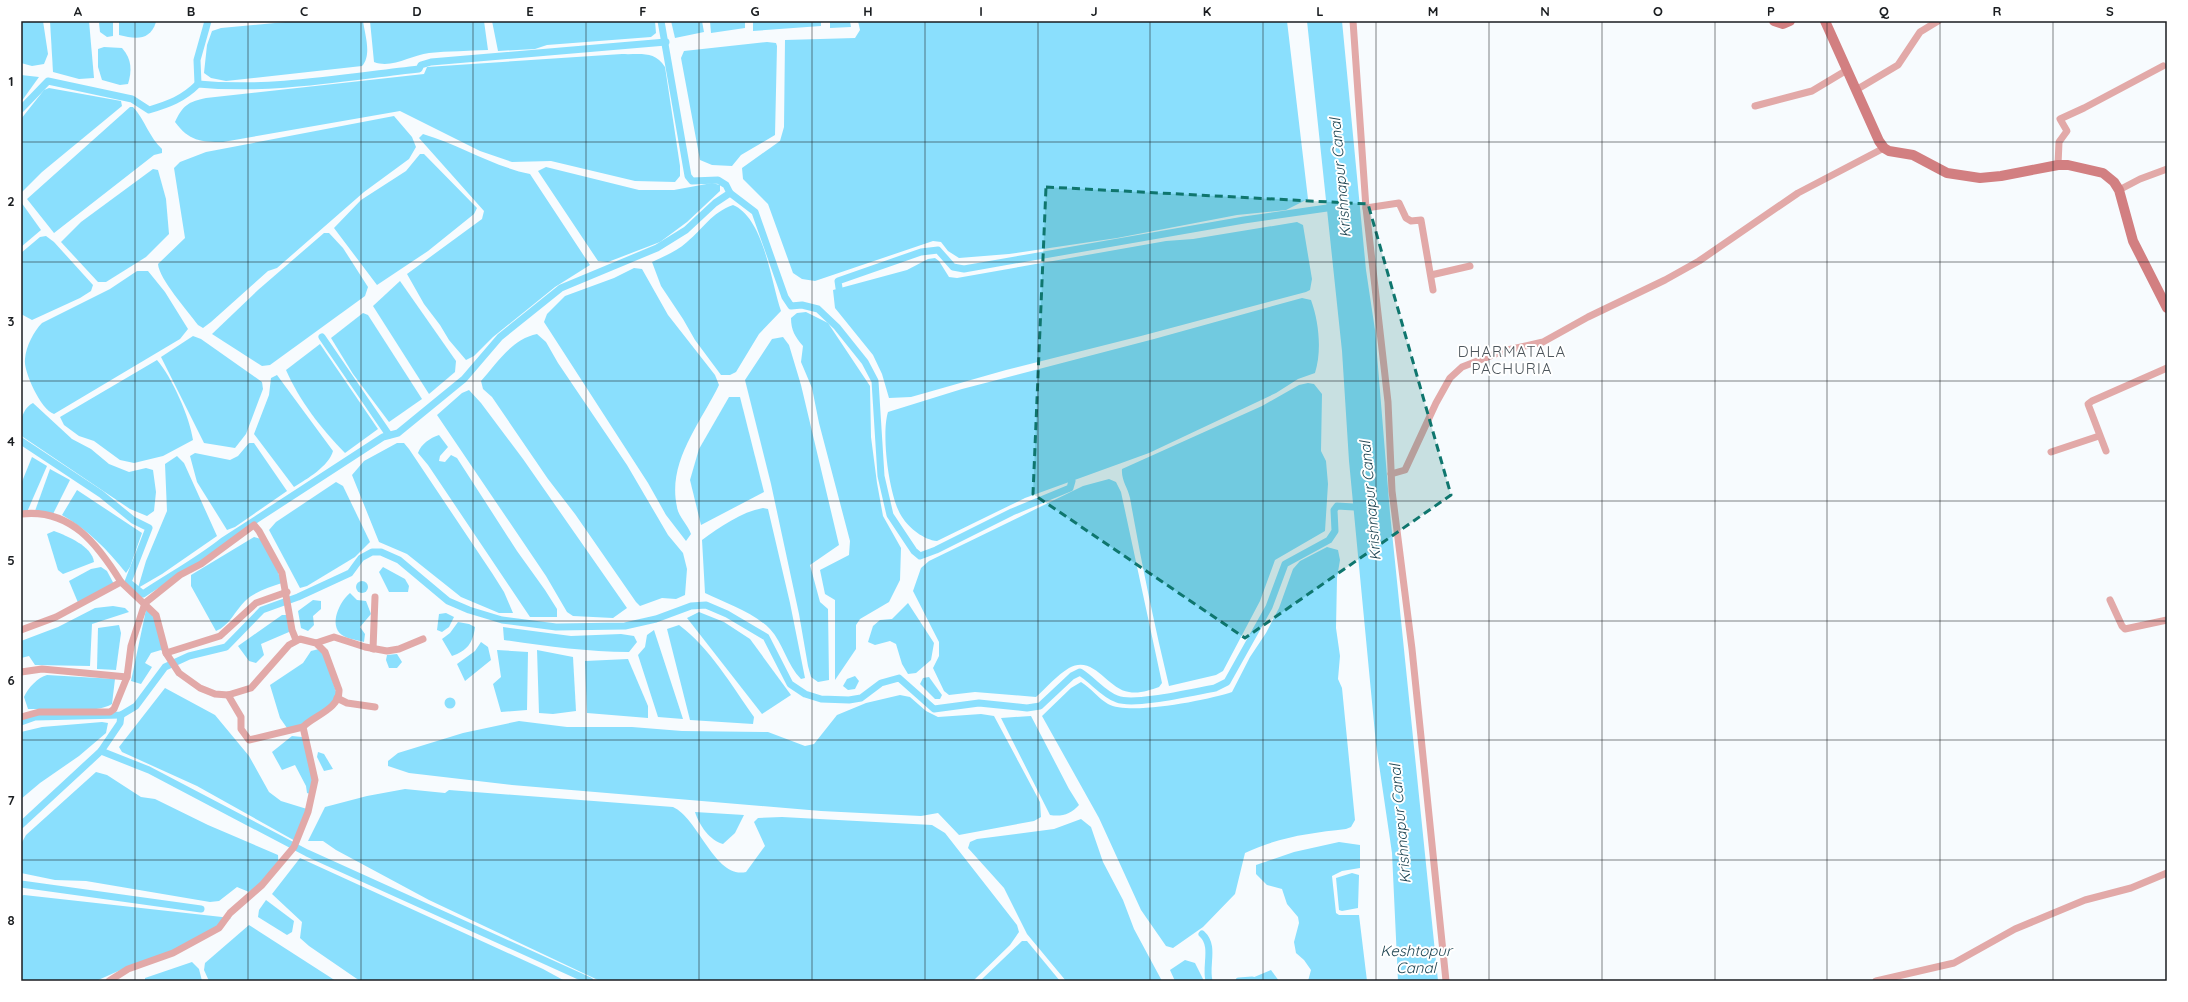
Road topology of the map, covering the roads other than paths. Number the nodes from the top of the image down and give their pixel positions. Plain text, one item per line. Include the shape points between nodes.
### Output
1 (1353, 21) edge
2 (1774, 21) edge
3 (1790, 21) edge
4 (1825, 21) edge
5 (1938, 21) edge
6 (2163, 66) dead end
7 (1847, 70) junction
8 (1856, 90) junction
9 (1755, 106) dead end
10 (1884, 148) junction
11 (2058, 165) junction
12 (2167, 169) edge
13 (2119, 190) junction
14 (1366, 208) junction
15 (1470, 266) dead end
16 (1431, 275) junction
17 (1433, 290) dead end
18 (2167, 307) edge
19 (2167, 368) edge
20 (2099, 436) junction
21 (2106, 451) dead end
22 (2051, 452) dead end
23 (1391, 474) junction
24 (21, 514) edge
25 (121, 582) junction
26 (287, 594) junction
27 (375, 597) dead end
28 (2110, 600) dead end
29 (145, 603) junction
30 (2167, 620) edge
31 (21, 630) edge
32 (423, 639) dead end
33 (296, 640) junction
34 (316, 643) junction
35 (373, 649) junction
36 (167, 655) junction
37 (21, 672) edge
38 (127, 677) junction
39 (228, 695) junction
40 (337, 698) junction
41 (375, 707) dead end
42 (21, 717) edge
43 (303, 727) junction
44 (2167, 872) edge
45 (109, 981) edge
46 (1446, 981) edge
47 (1876, 981) edge

1 - 14 street
2 - 3 street via 1783,24
4 - 7 street
5 - 8 street via 1920,32 1898,64
6 - 11 street via 2060,119 2066,131 2059,142
7 - 8 street
7 - 9 street via 1812,92
8 - 10 street
10 - 11 street via 1913,155 1947,173 1980,178
10 - 23 street via 1798,193 1699,261 1665,280 1543,342 1503,351 1462,367 1450,378 1436,403 1405,470
11 - 13 street via 2102,173 2114,182
12 - 13 street
13 - 18 street via 2133,241
14 - 16 street via 1399,202 1406,218 1411,221 1421,220
14 - 23 street via 1387,394
15 - 16 street
16 - 17 street
19 - 20 street via 2088,404
20 - 21 street
20 - 22 street
23 - 46 street via 1412,649
24 - 25 street via 58,519 77,528 103,553
25 - 29 street
25 - 31 street via 56,617
26 - 29 street via 275,558 254,525 202,564 180,575
26 - 33 street via 292,630
26 - 36 street via 256,603 220,636
27 - 35 street
28 - 30 street via 2125,629
29 - 36 street via 158,620
29 - 38 street via 131,646
32 - 35 street via 399,649
33 - 34 street
33 - 39 street via 251,688
34 - 35 street via 334,637
34 - 40 street via 325,652 338,690
36 - 39 street via 179,673 200,688 215,694
37 - 38 street via 42,669
38 - 42 street via 116,705 110,712 39,712
39 - 43 street via 241,717 241,729 249,740
40 - 41 street via 347,703
40 - 43 street via 321,715
43 - 45 street via 315,780 308,812 295,845 262,885 230,913 219,928 173,953 128,969
44 - 47 street via 2131,888 2086,900 2015,929 1954,963

